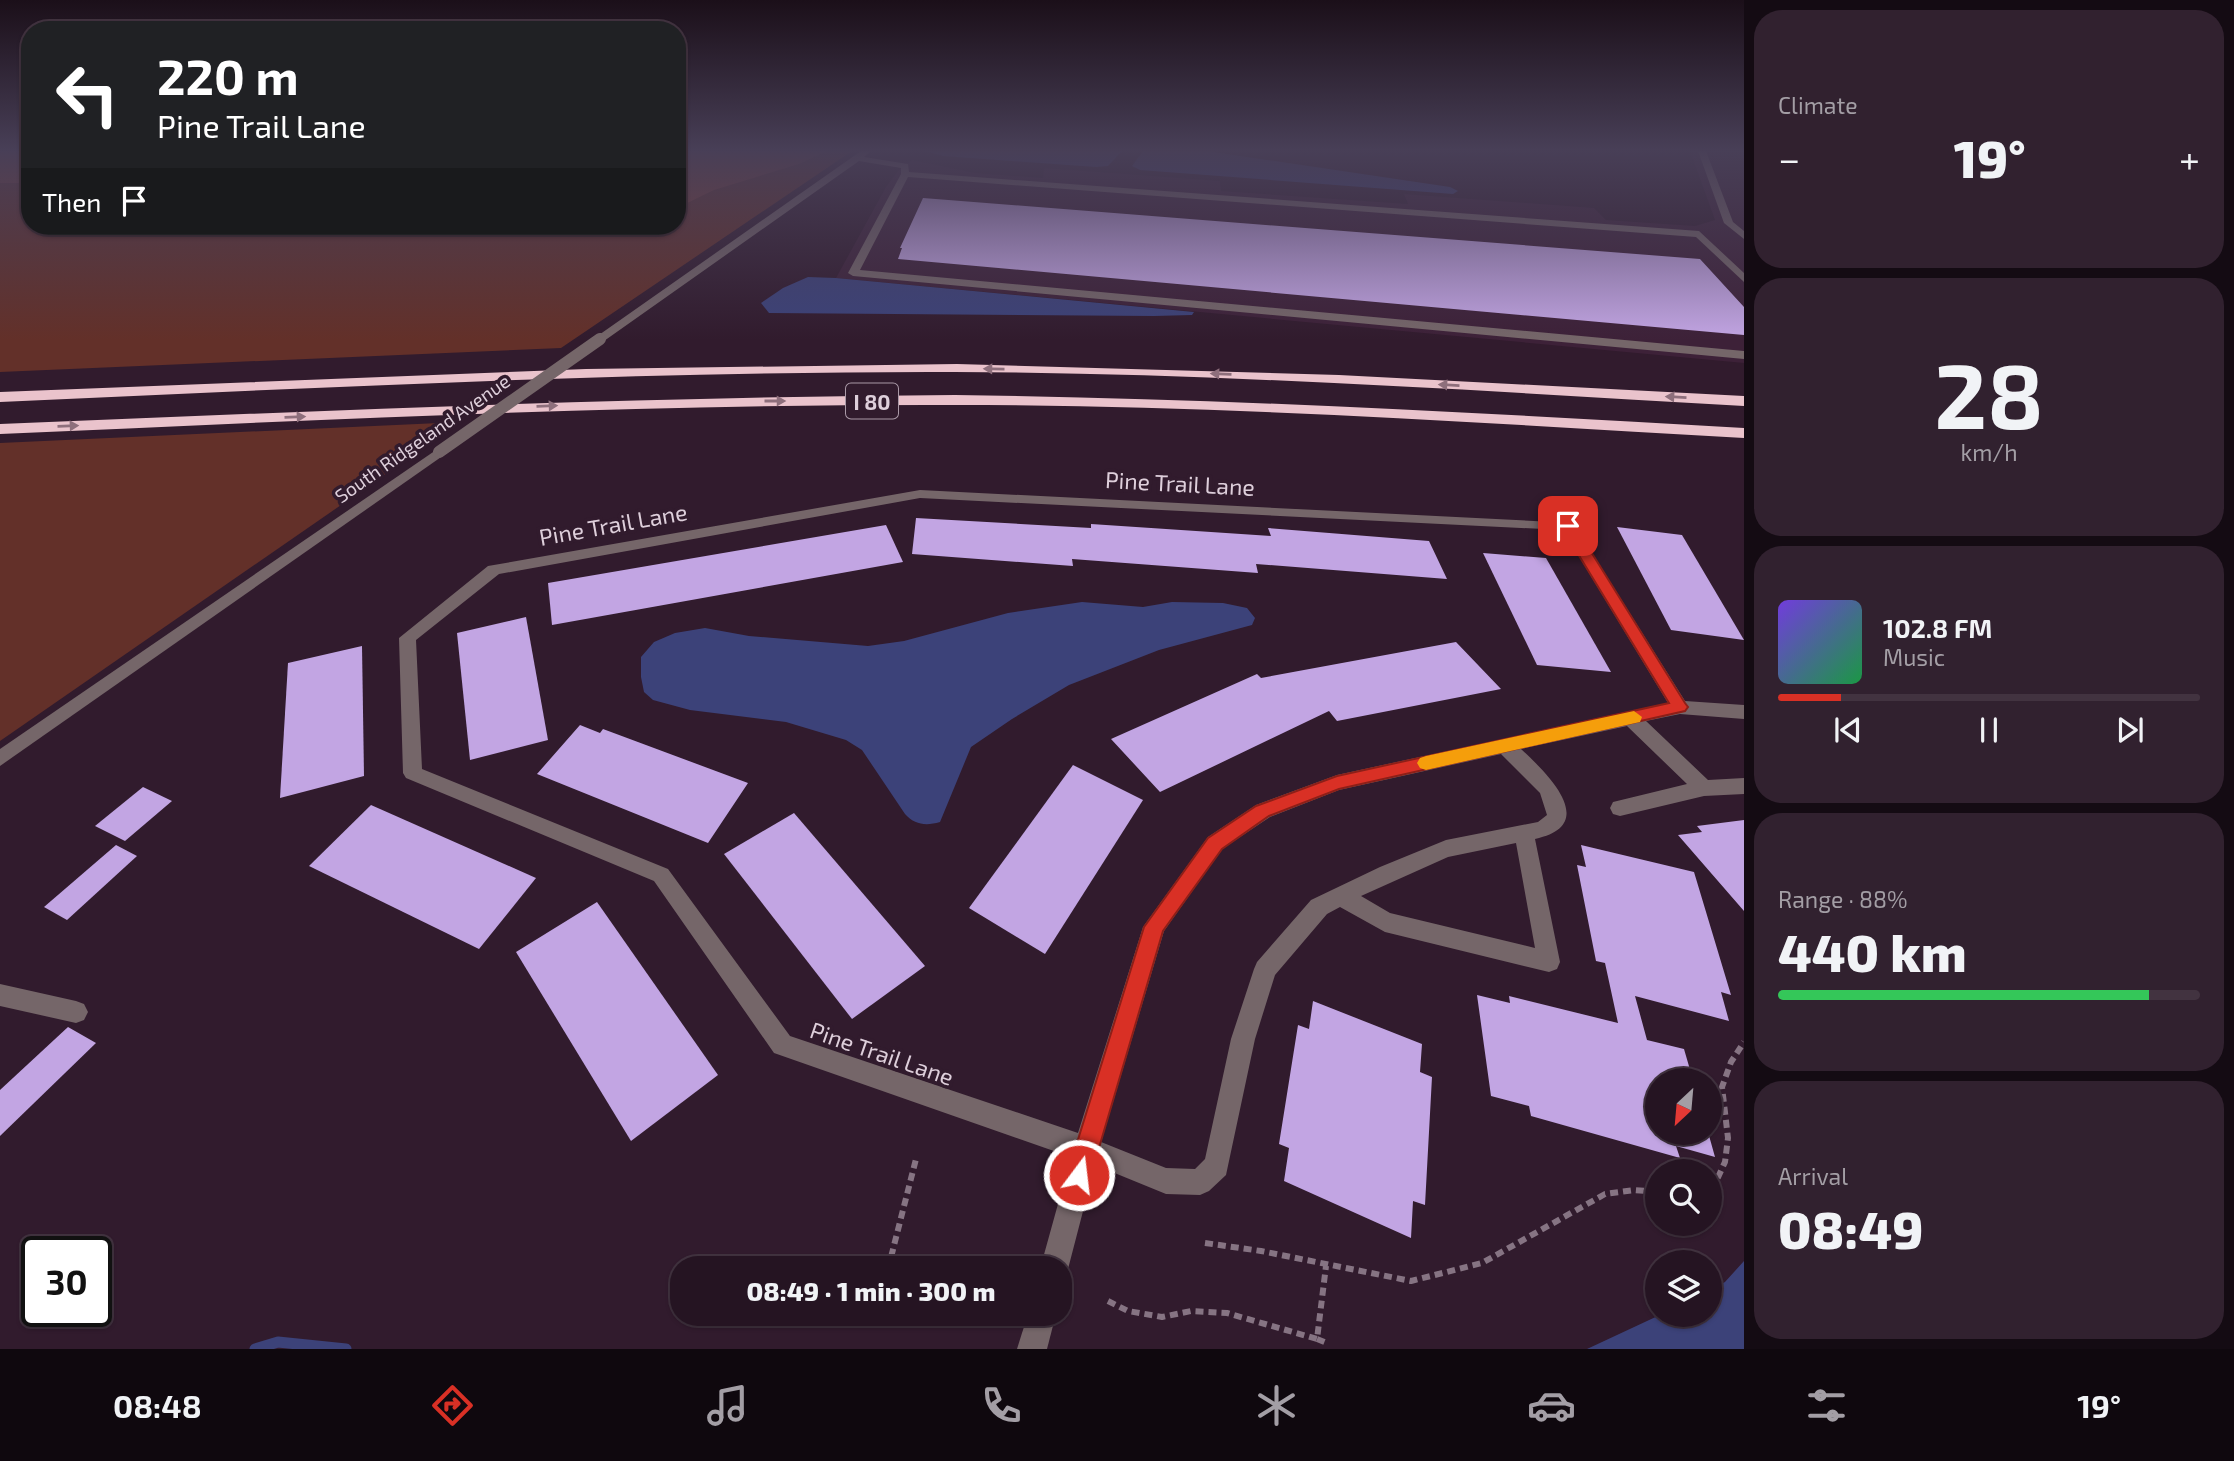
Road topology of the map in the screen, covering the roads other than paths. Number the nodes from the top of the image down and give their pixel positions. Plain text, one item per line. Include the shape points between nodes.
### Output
1 (777, 214) edge
2 (884, 214) edge
3 (1434, 214) edge
4 (1730, 214) edge
5 (1699, 234) junction
6 (1744, 236) edge
7 (1744, 279) edge
8 (1744, 355) edge
9 (0, 397) edge
10 (1744, 401) edge
11 (0, 429) edge
12 (1744, 433) edge
13 (1680, 707) junction
14 (1744, 712) edge
15 (1631, 718) junction
16 (1504, 746) junction
17 (0, 759) edge
18 (1744, 786) edge
19 (1704, 788) junction
20 (1620, 808) dead end
21 (1524, 833) junction
22 (1341, 896) junction
23 (0, 995) edge
24 (76, 1012) dead end
25 (1086, 1149) junction
26 (1057, 1256) edge
27 (1039, 1326) edge
28 (1032, 1349) edge

1 - 17 street, South Ridgeland Avenue, bridge
2 - 8 street via 853,273
3 - 5 street
4 - 6 street via 1729,222
5 - 6 street
5 - 7 street
10 -> 9 highway, I 80 via 1211,373 957,368 586,373
11 -> 12 highway, I 80 via 578,405 959,400 1222,405
13 - 14 street
13 - 15 street
13 - 25 street, Pine Trail Lane via 1568,526 920,494 494,569 407,638 413,773 662,876 782,1045
15 - 16 street
15 - 19 street
16 - 21 street via 1550,792 1558,807 1557,818 1543,830
16 - 25 street via 1337,783 1263,811 1215,843 1154,927
18 - 19 street
19 - 20 street
21 - 22 street via 1446,849
21 - 22 street via 1549,962 1385,922
22 - 25 street via 1319,907 1265,969 1243,1039 1217,1166 1200,1182 1166,1181
23 - 24 street
25 - 26 street
27 - 28 street

